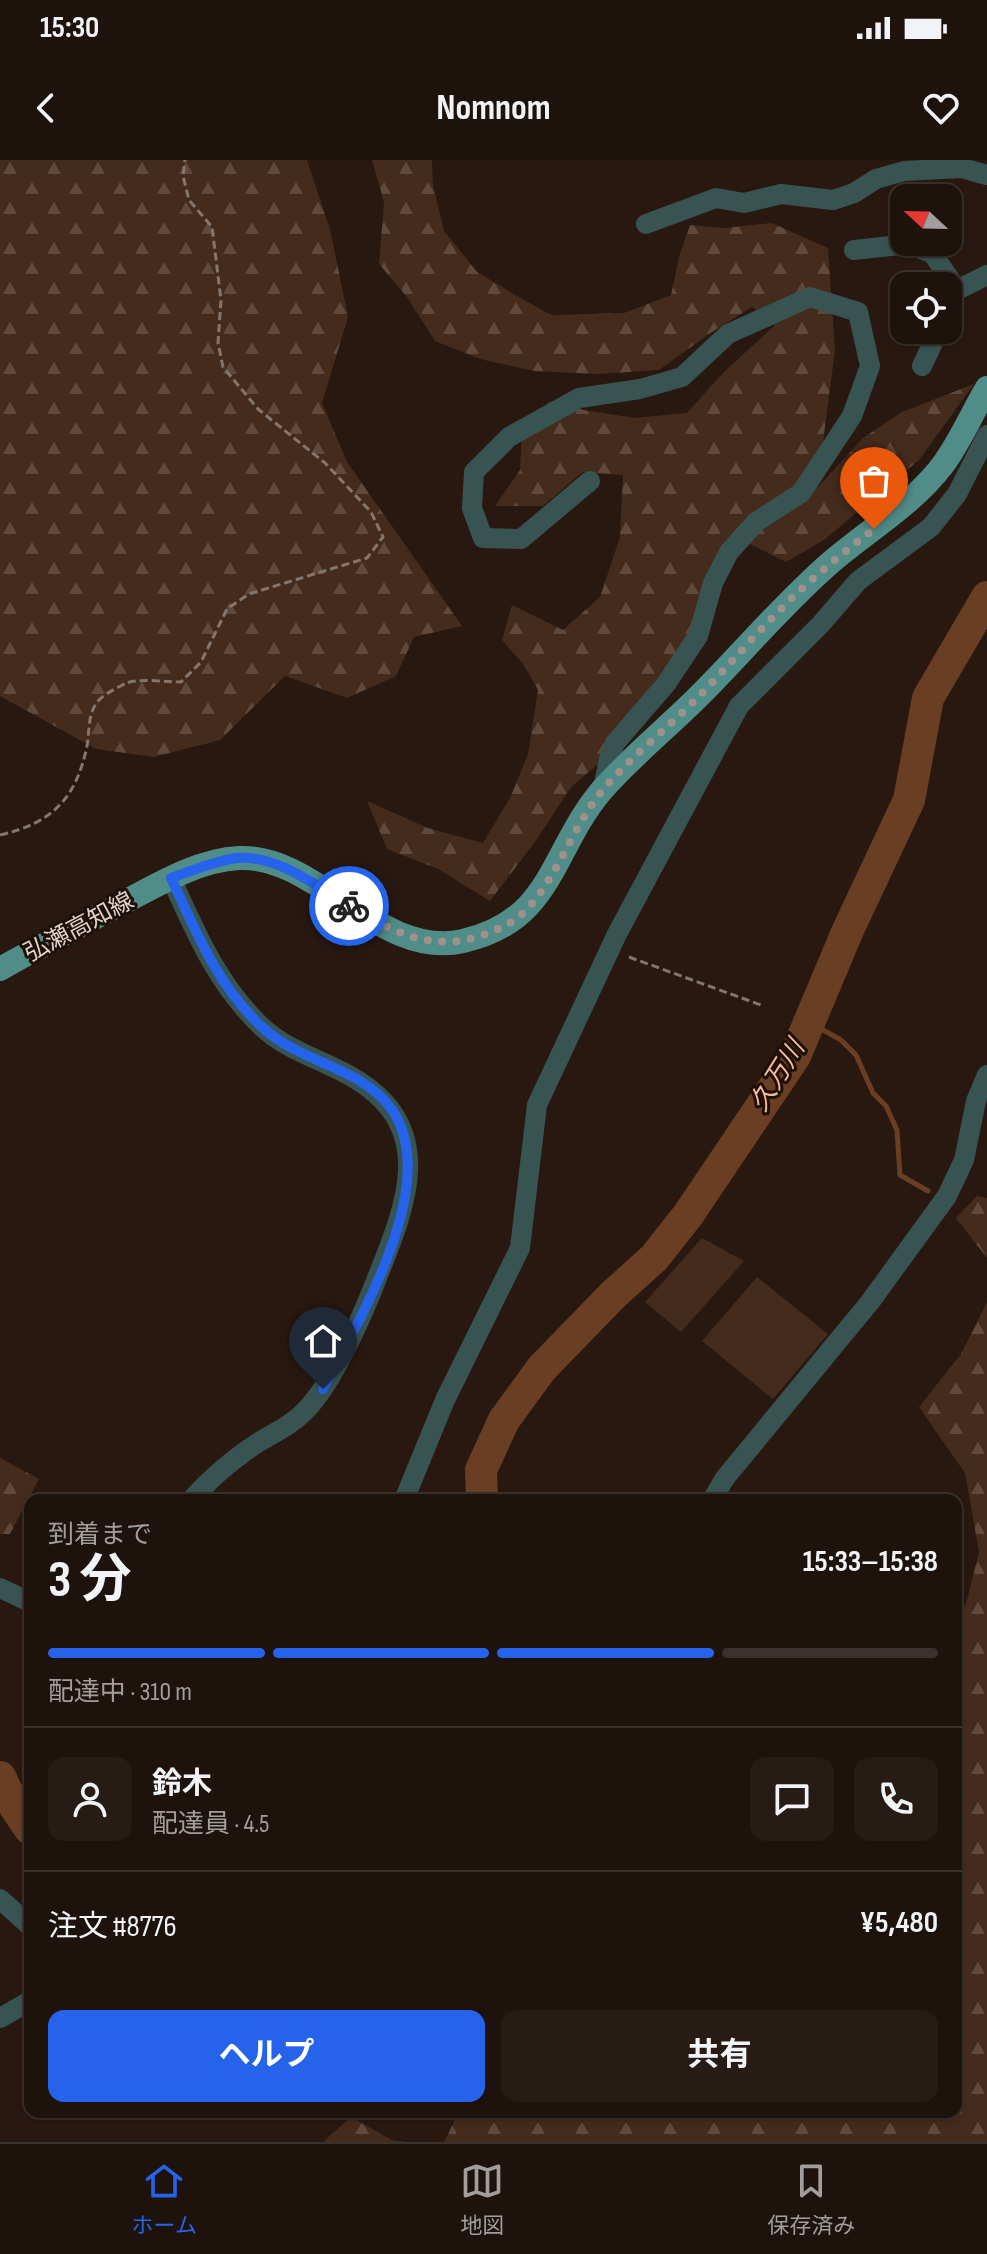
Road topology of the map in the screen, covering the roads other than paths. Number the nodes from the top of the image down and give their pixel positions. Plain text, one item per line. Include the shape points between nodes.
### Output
1 (987, 175) edge
2 (646, 224) dead end
3 (854, 250) dead end
4 (945, 272) edge
5 (987, 275) edge
6 (962, 288) edge
7 (932, 344) edge
8 (922, 366) dead end
9 (987, 388) edge
10 (987, 435) edge
11 (590, 481) dead end
12 (603, 789) junction
13 (171, 878) junction
14 (0, 969) edge
15 (987, 1075) edge
16 (196, 1494) edge
17 (406, 1494) edge
18 (716, 1494) edge
19 (0, 1588) edge
20 (24, 1599) edge
21 (0, 1899) edge
22 (24, 1921) edge
23 (24, 2004) edge
24 (0, 2018) edge

1 - 2 street via 962,168 904,171 833,200 781,194 744,203 716,198
3 - 4 street via 909,244 933,254
5 - 6 street
7 - 8 street
9 - 12 main road, 弘瀬高知線 via 942,465 917,494 830,563
10 - 17 street via 957,494 931,527 858,581 739,706 610,950 537,1105 520,1248 445,1400
11 - 12 street via 521,539 483,538 472,508 474,472 509,437 579,398 682,377 728,334 810,297 858,312 870,366 852,416 801,493 756,522 729,552 713,583 698,636 666,684 615,743
12 - 13 main road, 弘瀬高知線 via 534,902 512,922 461,942 411,938 264,861 239,858
13 - 14 main road, 弘瀬高知線
13 - 16 street via 220,980 290,1049 356,1079 385,1101 402,1127 408,1152 409,1180 400,1221 366,1306 323,1389 305,1412 251,1447
15 - 18 street via 964,1160 947,1196 870,1302
19 - 20 street
21 - 22 street
23 - 24 street

